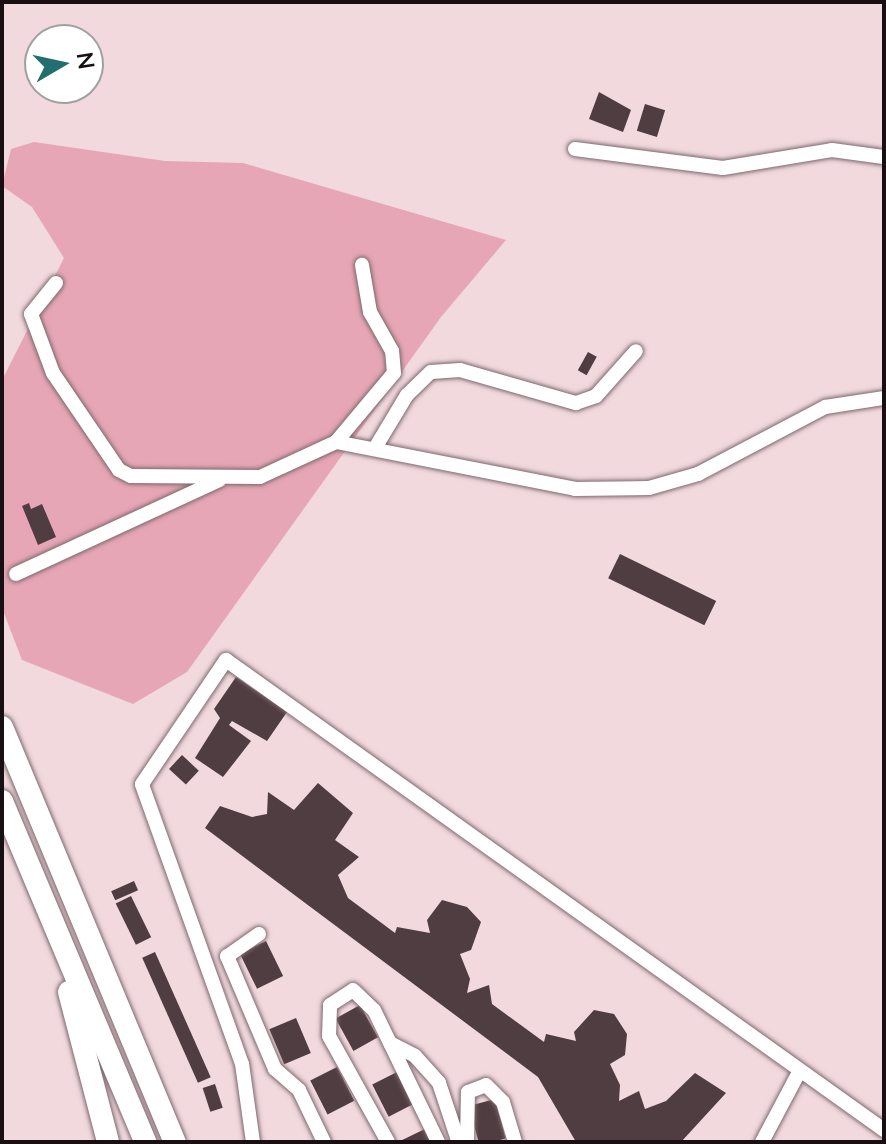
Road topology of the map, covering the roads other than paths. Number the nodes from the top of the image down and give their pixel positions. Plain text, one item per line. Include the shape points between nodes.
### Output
1 (575, 149) dead end
2 (884, 157) edge
3 (362, 265) dead end
4 (56, 283) dead end
5 (636, 351) dead end
6 (884, 398) edge
7 (336, 442) junction
8 (375, 448) junction
9 (220, 479) junction
10 (16, 574) dead end
11 (2, 727) edge
12 (2, 801) edge
13 (2, 815) edge
14 (259, 934) dead end
15 (390, 1043) junction
16 (799, 1072) junction
17 (884, 1129) edge
18 (108, 1142) edge
19 (145, 1142) edge
20 (175, 1142) edge
21 (253, 1142) edge
22 (324, 1142) edge
23 (388, 1142) edge
24 (438, 1142) edge
25 (458, 1142) edge
26 (467, 1142) edge
27 (515, 1142) edge
28 (762, 1142) edge

1 - 2 street via 723,168 832,150
3 - 7 street via 370,312 392,351 394,373
4 - 9 street via 31,314 53,373 119,470 131,476
5 - 8 street via 596,396 576,403 460,370 431,372 407,395
6 - 8 street via 825,407 698,474 634,489 575,489
7 - 8 street
7 - 9 street via 271,474
9 - 10 street
11 - 20 highway
12 - 19 highway
13 - 18 highway via 68,989
14 - 22 street via 227,956 275,1069 299,1090
15 - 23 street via 374,1010 353,990 330,1005 329,1036
15 - 24 street
15 - 25 street via 415,1056 439,1083
16 - 17 street
16 - 21 street via 226,660 142,784 242,1064
16 - 28 street
26 - 27 street via 468,1092 486,1085 503,1102

